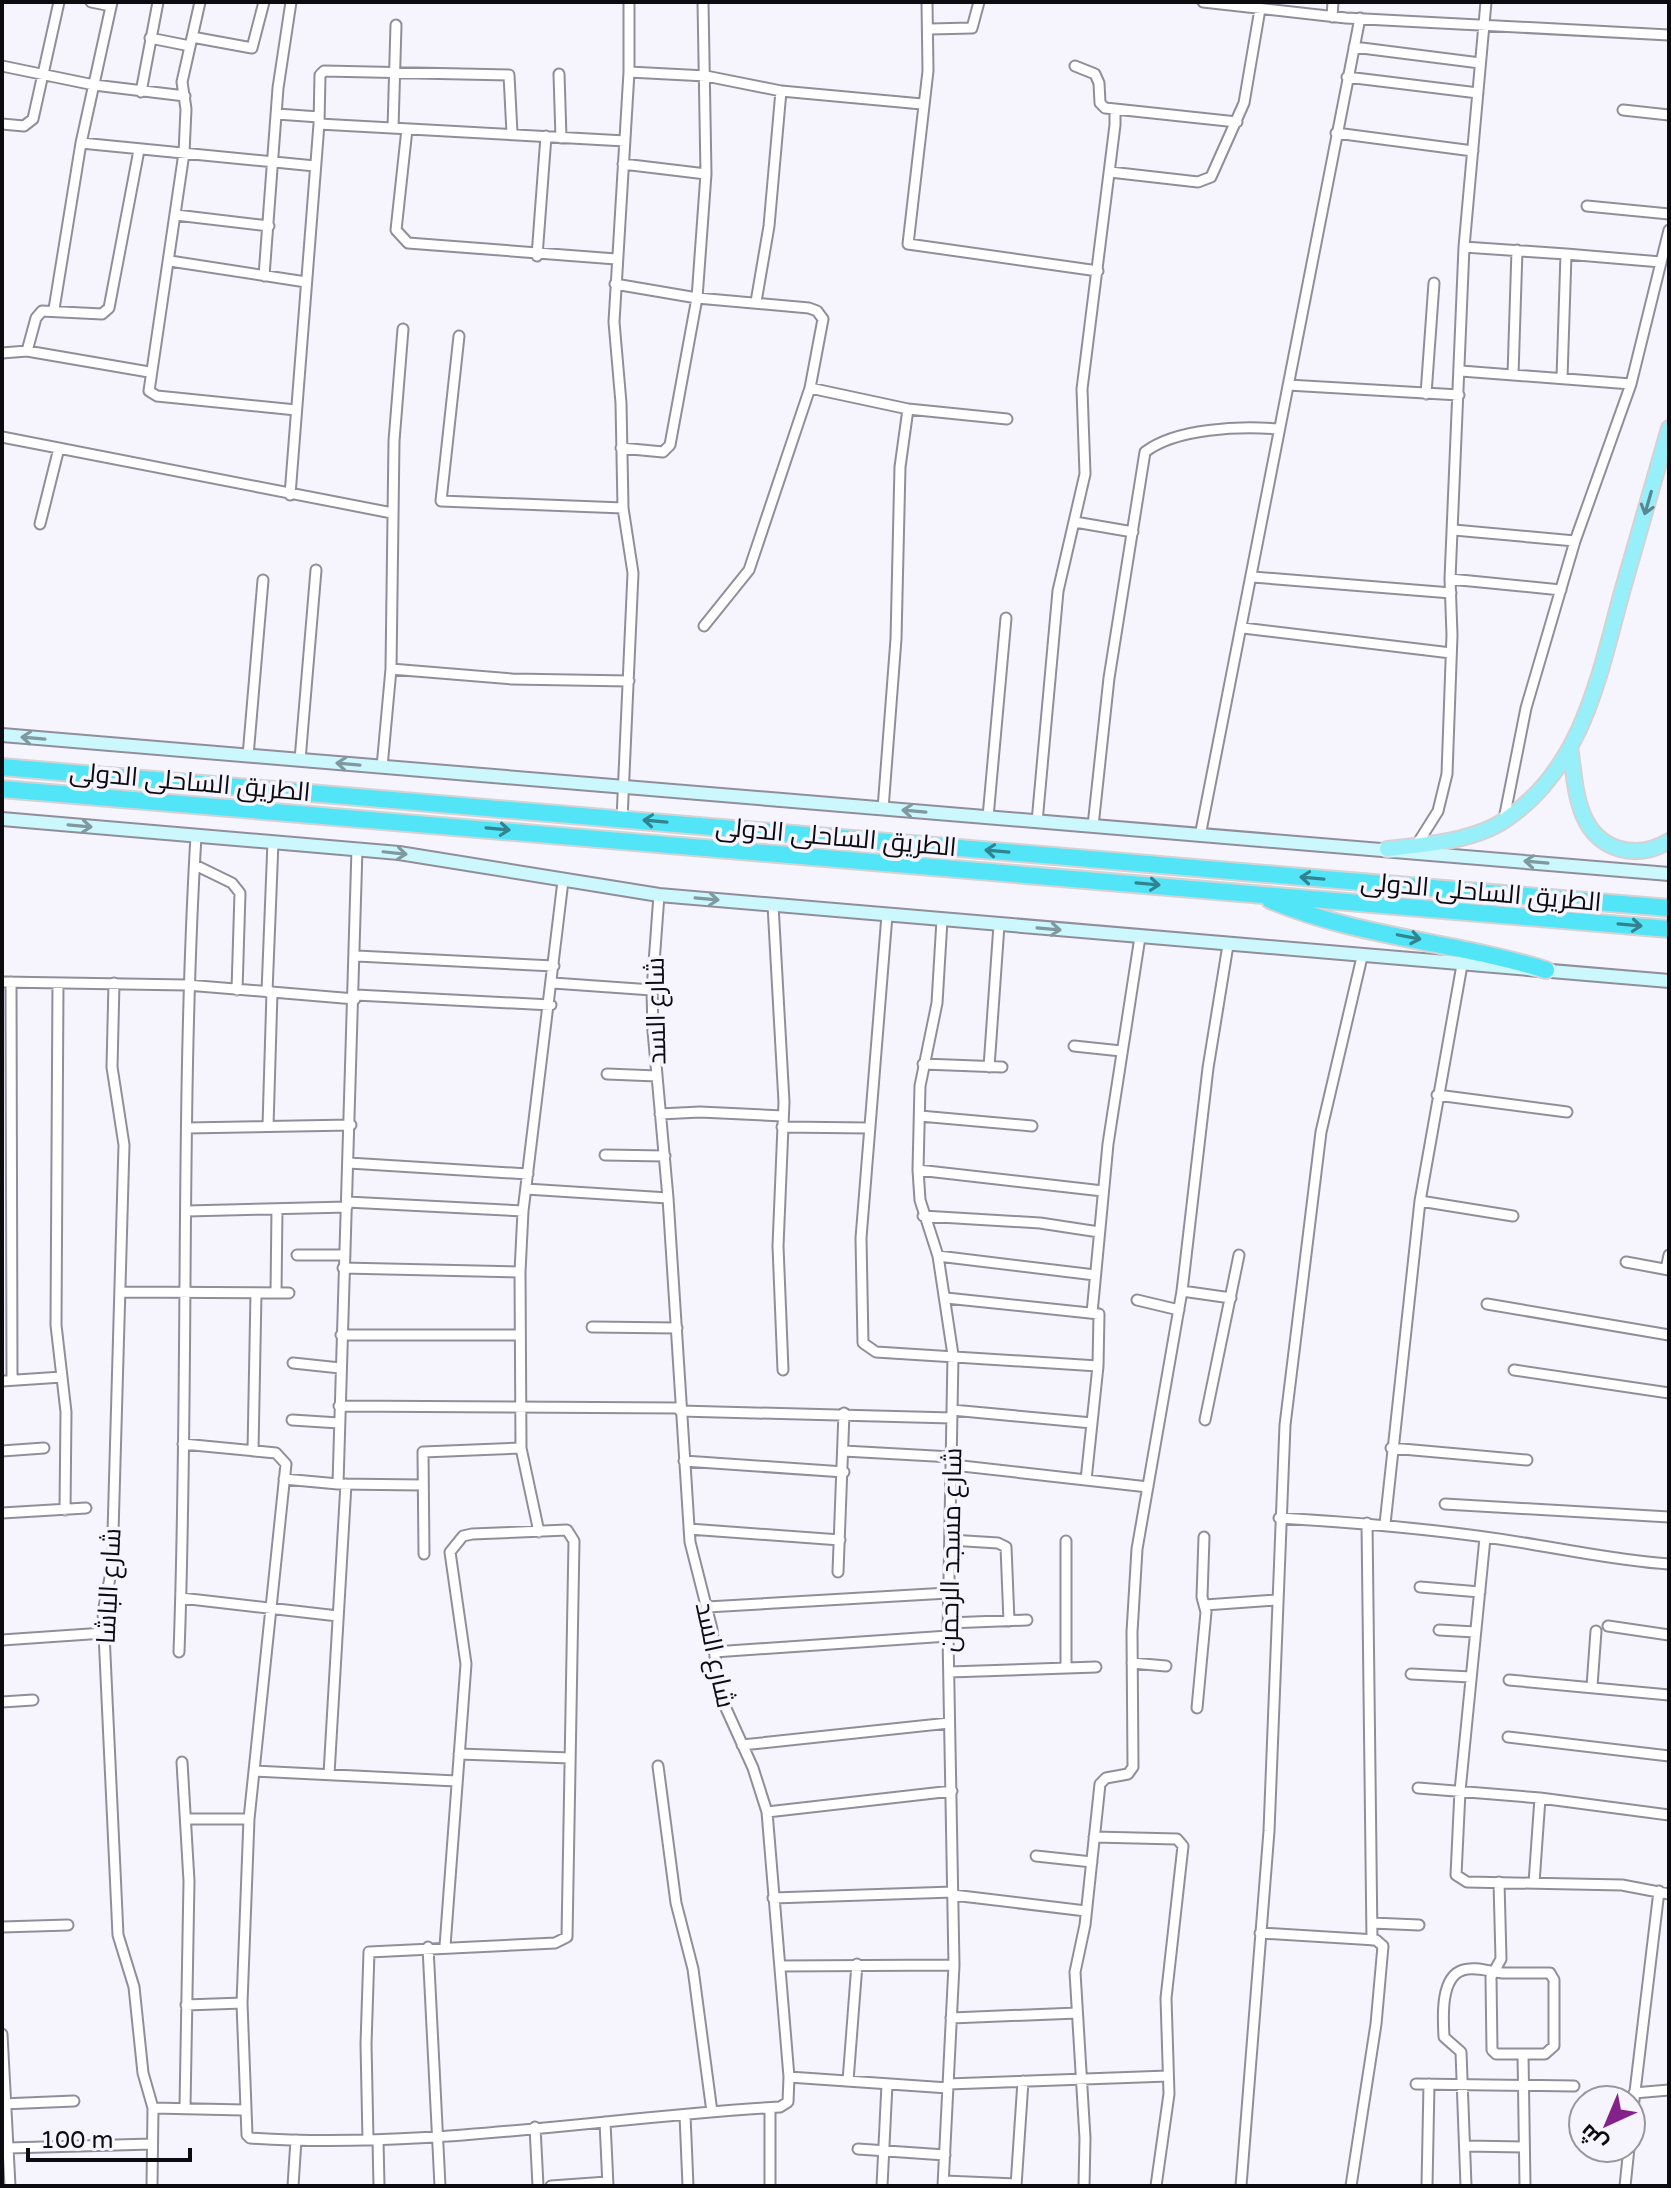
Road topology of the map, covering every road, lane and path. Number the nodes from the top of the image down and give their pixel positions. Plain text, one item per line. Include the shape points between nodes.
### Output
1 (59, 2) edge
2 (91, 2) edge
3 (158, 2) edge
4 (200, 2) edge
5 (264, 2) edge
6 (291, 2) edge
7 (629, 2) edge
8 (703, 2) edge
9 (927, 2) edge
10 (979, 2) edge
11 (1203, 2) edge
12 (1333, 2) edge
13 (1486, 2) edge
14 (112, 4) edge
15 (1260, 9) junction
16 (1332, 17) junction
17 (1360, 18) junction
18 (396, 25) dead end
19 (1485, 26) junction
20 (930, 29) junction
21 (1669, 35) edge
22 (150, 38) junction
23 (191, 42) junction
24 (1354, 47) junction
25 (1480, 63) junction
26 (2, 66) edge
27 (1075, 66) dead end
28 (629, 72) junction
29 (393, 74) junction
30 (559, 74) dead end
31 (45, 75) junction
32 (706, 76) junction
33 (1347, 77) junction
34 (94, 85) junction
35 (781, 91) junction
36 (141, 92) junction
37 (1478, 93) junction
38 (185, 96) junction
39 (922, 104) junction
40 (1115, 109) junction
41 (1623, 110) dead end
42 (277, 114) junction
43 (1669, 115) edge
44 (319, 121) junction
45 (1237, 122) junction
46 (2, 124) edge
47 (393, 128) junction
48 (407, 129) junction
49 (512, 133) junction
50 (1336, 133) junction
51 (546, 136) junction
52 (561, 138) junction
53 (625, 141) junction
54 (81, 143) junction
55 (139, 150) junction
56 (1473, 151) junction
57 (184, 153) junction
58 (274, 161) junction
59 (623, 164) junction
60 (315, 166) junction
61 (1110, 172) junction
62 (706, 174) junction
63 (1587, 206) dead end
64 (1669, 214) edge
65 (176, 215) junction
66 (269, 226) junction
67 (1669, 230) edge
68 (1464, 247) junction
69 (1517, 250) junction
70 (1566, 254) junction
71 (537, 256) junction
72 (616, 259) junction
73 (170, 261) junction
74 (1661, 262) junction
75 (1098, 271) junction
76 (264, 276) junction
77 (306, 282) junction
78 (1434, 283) dead end
79 (615, 284) junction
80 (697, 298) junction
81 (756, 302) junction
82 (54, 309) junction
83 (403, 329) dead end
84 (459, 336) dead end
85 (27, 351) junction
86 (2, 353) edge
87 (1461, 371) junction
88 (149, 372) junction
89 (1513, 375) junction
90 (1562, 378) junction
91 (1631, 384) junction
92 (1288, 385) junction
93 (810, 388) junction
94 (1426, 394) junction
95 (1459, 395) junction
96 (908, 409) junction
97 (296, 410) junction
98 (1007, 419) dead end
99 (1669, 428) edge
100 (1278, 429) junction
101 (3, 441) edge
102 (59, 448) junction
103 (621, 448) junction
104 (290, 495) junction
105 (623, 508) junction
106 (392, 513) junction
107 (1075, 522) junction
108 (40, 524) dead end
109 (1454, 530) junction
110 (1133, 532) junction
111 (1575, 541) junction
112 (316, 570) dead end
113 (1253, 577) junction
114 (1450, 579) junction
115 (263, 580) dead end
116 (1561, 590) junction
117 (1451, 593) junction
118 (1006, 618) dead end
119 (704, 626) dead end
120 (1243, 628) junction
121 (1451, 653) junction
122 (391, 669) junction
123 (629, 681) junction
124 (2, 735) edge
125 (1570, 747) junction
126 (248, 756) junction
127 (300, 760) junction
128 (2, 767) edge
129 (382, 767) junction
130 (624, 786) junction
131 (2, 789) edge
132 (883, 809) junction
133 (988, 817) junction
134 (2, 819) edge
135 (622, 819) junction
136 (1503, 821) junction
137 (1037, 822) junction
138 (1093, 826) junction
139 (196, 836) junction
140 (1200, 836) junction
141 (1669, 841) edge
142 (273, 842) junction
143 (1416, 846) junction
144 (357, 849) junction
145 (1387, 849) junction
146 (195, 865) junction
147 (1669, 874) edge
148 (563, 881) junction
149 (1254, 893) junction
150 (659, 895) junction
151 (773, 905) junction
152 (1669, 908) edge
153 (887, 915) junction
154 (942, 920) junction
155 (999, 925) junction
156 (1669, 929) edge
157 (1140, 937) junction
158 (1228, 945) junction
159 (357, 956) junction
160 (1362, 957) junction
161 (1462, 965) junction
162 (554, 966) junction
163 (1546, 970) junction
164 (1669, 981) edge
165 (6, 982) edge
166 (58, 983) junction
167 (114, 983) junction
168 (553, 983) junction
169 (187, 985) junction
170 (237, 990) junction
171 (652, 990) junction
172 (270, 992) junction
173 (356, 997) junction
174 (551, 1005) junction
175 (1074, 1046) dead end
176 (1121, 1051) junction
177 (923, 1064) junction
178 (989, 1067) junction
179 (1002, 1067) dead end
180 (607, 1074) dead end
181 (657, 1076) junction
182 (1437, 1095) junction
183 (1567, 1112) dead end
184 (660, 1114) junction
185 (920, 1116) junction
186 (782, 1122) junction
187 (351, 1125) junction
188 (268, 1126) junction
189 (1032, 1126) dead end
190 (187, 1128) junction
191 (869, 1128) junction
192 (605, 1155) dead end
193 (665, 1156) junction
194 (349, 1163) junction
195 (918, 1170) junction
196 (528, 1174) junction
197 (526, 1189) junction
198 (1103, 1191) junction
199 (668, 1198) junction
200 (1420, 1201) junction
201 (347, 1205) junction
202 (277, 1209) junction
203 (187, 1211) junction
204 (523, 1211) junction
205 (923, 1216) junction
206 (1513, 1216) dead end
207 (7, 1222) edge
208 (1099, 1232) junction
209 (297, 1255) dead end
210 (344, 1255) junction
211 (1239, 1255) dead end
212 (1669, 1255) edge
213 (938, 1256) junction
214 (1626, 1262) dead end
215 (343, 1268) junction
216 (1667, 1269) edge
217 (520, 1272) junction
218 (1095, 1275) junction
219 (1182, 1291) junction
220 (121, 1292) junction
221 (187, 1292) junction
222 (256, 1293) junction
223 (276, 1293) junction
224 (289, 1293) dead end
225 (946, 1298) junction
226 (1231, 1298) junction
227 (1137, 1300) dead end
228 (1487, 1304) dead end
229 (1179, 1310) junction
230 (1092, 1313) junction
231 (592, 1327) dead end
232 (677, 1328) junction
233 (341, 1335) junction
234 (519, 1335) junction
235 (1669, 1335) edge
236 (953, 1355) junction
237 (293, 1363) dead end
238 (1098, 1366) junction
239 (340, 1368) junction
240 (783, 1370) dead end
241 (1514, 1370) dead end
242 (62, 1377) junction
243 (7, 1380) edge
244 (1669, 1393) edge
245 (339, 1406) junction
246 (520, 1407) junction
247 (680, 1409) junction
248 (844, 1413) junction
249 (952, 1414) junction
250 (292, 1420) dead end
251 (1205, 1420) dead end
252 (339, 1423) junction
253 (1092, 1423) junction
254 (183, 1444) junction
255 (44, 1448) dead end
256 (521, 1448) junction
257 (1391, 1448) junction
258 (2, 1451) edge
259 (253, 1451) junction
260 (844, 1451) junction
261 (1527, 1460) dead end
262 (684, 1461) junction
263 (952, 1461) junction
264 (844, 1472) junction
265 (284, 1479) junction
266 (1086, 1480) junction
267 (342, 1484) junction
268 (422, 1485) junction
269 (1148, 1487) junction
270 (1445, 1504) dead end
271 (86, 1508) dead end
272 (65, 1510) junction
273 (2, 1513) edge
274 (1669, 1517) edge
275 (1279, 1518) junction
276 (1367, 1523) junction
277 (1385, 1524) junction
278 (689, 1529) junction
279 (539, 1532) junction
280 (1204, 1537) dead end
281 (1485, 1538) junction
282 (840, 1540) junction
283 (950, 1540) junction
284 (1066, 1541) dead end
285 (424, 1554) dead end
286 (1669, 1564) edge
287 (838, 1572) dead end
288 (1420, 1587) dead end
289 (1480, 1592) junction
290 (948, 1593) junction
291 (181, 1598) junction
292 (1276, 1600) junction
293 (1205, 1605) junction
294 (707, 1607) junction
295 (271, 1608) junction
296 (338, 1616) junction
297 (1027, 1620) dead end
298 (1009, 1621) junction
299 (948, 1623) junction
300 (1608, 1626) dead end
301 (1439, 1630) dead end
302 (1596, 1631) dead end
303 (1475, 1632) junction
304 (104, 1633) junction
305 (1669, 1635) edge
306 (948, 1636) junction
307 (2, 1640) edge
308 (179, 1652) dead end
309 (714, 1652) junction
310 (1132, 1663) junction
311 (1166, 1666) dead end
312 (1066, 1667) junction
313 (1096, 1667) dead end
314 (949, 1672) junction
315 (1411, 1674) dead end
316 (1471, 1677) junction
317 (1509, 1680) dead end
318 (1592, 1686) junction
319 (1669, 1695) edge
320 (33, 1700) dead end
321 (2, 1702) edge
322 (1197, 1708) dead end
323 (949, 1723) junction
324 (1508, 1737) dead end
325 (742, 1745) junction
326 (459, 1754) junction
327 (1669, 1756) edge
328 (570, 1758) junction
329 (182, 1762) dead end
330 (658, 1766) dead end
331 (254, 1771) junction
332 (329, 1774) junction
333 (456, 1781) junction
334 (1418, 1788) dead end
335 (952, 1791) junction
336 (1460, 1791) junction
337 (1540, 1798) junction
338 (767, 1812) junction
339 (1669, 1815) edge
340 (186, 1819) junction
341 (249, 1819) junction
342 (1094, 1837) junction
343 (1036, 1856) dead end
344 (1092, 1862) junction
345 (1499, 1882) junction
346 (1534, 1883) junction
347 (1664, 1892) edge
348 (953, 1893) junction
349 (773, 1898) junction
350 (1086, 1911) junction
351 (1372, 1923) junction
352 (68, 1925) dead end
353 (1419, 1925) dead end
354 (2, 1927) edge
355 (1260, 1933) junction
356 (1372, 1940) junction
357 (445, 1946) junction
358 (428, 1947) junction
359 (857, 1964) junction
360 (954, 1965) junction
361 (781, 1966) junction
362 (1493, 1972) junction
363 (242, 2003) junction
364 (186, 2005) junction
365 (1077, 2013) junction
366 (951, 2018) junction
367 (2, 2034) edge
368 (1523, 2054) junction
369 (1168, 2076) junction
370 (789, 2077) junction
371 (1082, 2079) junction
372 (848, 2081) junction
373 (1023, 2081) junction
374 (887, 2084) junction
375 (1416, 2084) dead end
376 (1429, 2084) junction
377 (1463, 2084) junction
378 (1635, 2084) edge
379 (1524, 2085) junction
380 (948, 2086) junction
381 (1567, 2086) edge
382 (1669, 2090) edge
383 (1647, 2092) edge
384 (74, 2101) dead end
385 (4, 2104) edge
386 (185, 2107) junction
387 (153, 2108) junction
388 (770, 2108) junction
389 (244, 2110) junction
390 (712, 2112) junction
391 (685, 2115) junction
392 (605, 2122) junction
393 (535, 2127) junction
394 (437, 2135) junction
395 (296, 2140) junction
396 (373, 2140) junction
397 (152, 2144) junction
398 (1465, 2146) junction
399 (1524, 2147) junction
400 (8, 2148) junction
401 (858, 2149) dead end
402 (884, 2151) junction
403 (945, 2155) junction
404 (1627, 2164) edge
405 (608, 2184) edge
406 (944, 2184) edge
407 (1016, 2185) edge
408 (10, 2186) edge
409 (152, 2186) edge
410 (293, 2186) edge
411 (379, 2186) edge
412 (440, 2186) edge
413 (538, 2186) edge
414 (551, 2186) edge
415 (688, 2186) edge
416 (770, 2186) edge
417 (882, 2186) edge
418 (1084, 2186) edge
419 (1156, 2186) edge
420 (1241, 2186) edge
421 (1351, 2186) edge
422 (1427, 2186) edge
423 (1466, 2186) edge
424 (1525, 2186) edge
425 (1625, 2186) edge

1 - 31 street
2 - 14 street
3 - 22 street
4 - 23 street
5 - 23 street via 252,48
6 - 42 street
7 - 28 street
8 - 32 street
9 - 20 street
10 - 20 street via 972,28
11 - 15 street
12 - 16 street
13 - 19 street
14 - 34 street
15 - 16 street
15 - 45 street via 1249,84
16 - 17 street
17 - 19 street
17 - 24 street
18 - 29 street
19 - 21 street
19 - 25 street
20 - 39 street
22 - 23 street
22 - 36 street
23 - 38 street via 182,82
24 - 25 street
24 - 33 street
25 - 37 street
26 - 31 street
27 - 40 street via 1095,74 1101,106
28 - 32 street
28 - 53 street
29 - 44 street via 321,72
29 - 47 street
29 - 49 street via 509,75
30 - 52 street
31 - 34 street
31 - 46 street via 31,123
32 - 35 street
32 - 62 street
33 - 37 street
33 - 50 street
34 - 36 street
34 - 54 street
35 - 39 street
35 - 81 street
36 - 38 street
37 - 56 street
38 - 57 street
39 - 75 street via 908,244
40 - 45 street
40 - 61 street
41 - 43 street
42 - 44 street
42 - 58 street
44 - 47 street
44 - 60 street
45 - 61 street via 1211,177 1203,182
47 - 48 street
48 - 49 street
48 - 71 street via 396,230 400,239
49 - 51 street
50 - 56 street
50 - 92 street
51 - 52 street
51 - 71 street
52 - 53 street
53 - 59 street
54 - 55 street
54 - 82 street
55 - 57 street
55 - 82 street via 109,308 102,314
56 - 68 street
57 - 58 street
57 - 65 street
58 - 60 street
58 - 66 street
59 - 62 street
59 - 72 street
60 - 77 street
61 - 75 street
62 - 80 street
63 - 64 street
65 - 66 street
65 - 73 street
66 - 76 street
67 - 74 street
68 - 69 street
68 - 87 street
69 - 70 street
69 - 89 street
70 - 74 street
70 - 90 street
71 - 72 street
72 - 79 street
73 - 76 street
73 - 88 street
74 - 91 street
75 - 107 street via 1080,411 1085,474
76 - 77 street
77 - 97 street
78 - 94 street
79 - 80 street
79 - 103 street
80 - 81 street
80 - 103 street via 670,445 663,452
81 - 93 street via 809,308 821,315
82 - 85 street via 36,318
83 - 106 street
84 - 105 street via 441,501
85 - 86 street
85 - 88 street
87 - 89 street
87 - 95 street
88 - 97 street via 149,391 157,396
89 - 90 street
90 - 91 street
91 - 111 street
92 - 94 street
92 - 100 street
93 - 96 street
93 - 119 street via 749,570
94 - 95 street
95 - 109 street
96 - 98 street
96 - 132 street via 900,467 896,639
97 - 104 street
99 -> 125 main road via 1597,685
100 - 110 street via 1217,428 1148,449
100 - 113 street
101 - 102 street
102 - 104 street
102 - 108 street
103 - 105 street
104 - 106 street
105 - 123 street via 633,573
106 - 122 street
107 - 110 street
107 - 137 street via 1058,591
109 - 111 street
109 - 114 street
110 - 138 street via 1109,678
111 - 116 street
112 - 127 street
113 - 117 street
113 - 120 street
114 - 116 street
114 - 117 street
115 - 126 street
116 - 136 street via 1526,708
117 - 121 street
118 - 133 street
120 - 121 street
120 - 140 street
121 - 143 street via 1446,783 1438,811
122 - 123 street
122 - 129 street
123 - 130 street
126 -> 124 street
125 - 136 main road via 1544,786
125 - 141 main road via 1581,811 1594,834 1608,845 1634,851
126 - 127 street
129 -> 127 street
128 - 135 highway, الطريق الساحلى الدولى
129 - 130 street
130 - 132 street
130 - 135 street
131 -> 149 highway, الطريق الساحلى الدولى
133 -> 132 street
133 - 137 street
134 -> 139 street
152 -> 135 highway, الطريق الساحلى الدولى
136 - 143 main road
137 - 138 street
138 - 140 street
139 - 142 street
139 - 146 street
140 - 145 street
142 - 144 street
142 - 172 street
143 - 145 main road
144 -> 148 street
144 - 159 street
147 -> 145 street
146 - 169 street
146 - 170 street via 232,883 240,893
148 - 150 street
148 - 162 street
149 -> 156 highway, الطريق الساحلى الدولى
149 -> 163 highway via 1326,921 1453,945
150 -> 151 street
150 - 171 street, شارع السد
151 - 153 street
151 - 186 street
153 - 154 street
153 - 191 street
154 - 155 street
154 - 177 street, شارع مسجد الرحمن via 937,1003
155 -> 157 street
155 - 178 street
157 - 158 street
157 - 176 street
158 - 160 street
158 - 219 street
159 - 162 street
159 - 173 street
160 - 161 street
160 - 275 street via 1316,1167
161 - 163 street
161 - 182 street
162 - 168 street
163 - 164 street
165 - 166 street
165 - 207 street
166 - 167 street
166 - 242 street via 56,1325
167 - 169 street
167 - 220 street, شارع الباشا via 112,1067 124,1145
168 - 171 street
168 - 174 street
169 - 170 street
169 - 190 street
170 - 172 street
171 - 181 street, شارع السد
172 - 173 street
172 - 188 street
173 - 174 street
173 - 187 street
174 - 196 street
175 - 176 street
176 - 198 street
177 - 178 street
177 - 185 street, شارع مسجد الرحمن
178 - 179 street
180 - 181 street
181 - 184 street, شارع السد
182 - 183 street
182 - 200 street
184 - 186 street via 700,1112
184 - 193 street, شارع السد
185 - 189 street
185 - 195 street, شارع مسجد الرحمن
186 - 191 street
186 - 240 street via 778,1246
187 - 188 street
187 - 194 street
188 - 190 street
190 - 203 street
191 - 236 street via 861,1238 863,1343 876,1352
192 - 193 street
193 - 199 street, شارع السد
194 - 196 street
194 - 201 street
195 - 198 street
195 - 205 street, شارع مسجد الرحمن
196 - 197 street
197 - 199 street
197 - 204 street
198 - 208 street
199 - 232 street, شارع السد
200 - 206 street
200 - 257 street
201 - 202 street
201 - 204 street
201 - 210 street
202 - 203 street
202 - 223 street
203 - 221 street
204 - 217 street
205 - 208 street
205 - 213 street, شارع مسجد الرحمن
207 - 243 street
208 - 218 street
209 - 210 street
210 - 215 street
211 - 226 street
212 - 216 street
213 - 218 street
213 - 225 street, شارع مسجد الرحمن
214 - 216 street
215 - 217 street
215 - 233 street
217 - 234 street
218 - 230 street
219 - 226 street
219 - 229 street
220 - 221 street
220 - 304 street, شارع الباشا via 112,1568
221 - 222 street
221 - 254 street
222 - 223 street
222 - 259 street
223 - 224 street
225 - 230 street
225 - 236 street, شارع مسجد الرحمن
226 - 251 street
227 - 229 street
228 - 235 street
229 - 269 street
230 - 238 street via 1101,1319
231 - 232 street
232 - 247 street, شارع السد
233 - 234 street
233 - 239 street
234 - 246 street
236 - 238 street
236 - 249 street, شارع مسجد الرحمن
237 - 239 street
238 - 253 street
239 - 245 street
241 - 244 street
242 - 243 street
242 - 272 street
245 - 246 street
245 - 252 street
246 - 247 street
246 - 256 street
247 - 248 street
247 - 262 street, شارع السد
248 - 249 street
248 - 260 street
249 - 253 street
249 - 263 street, شارع مسجد الرحمن
250 - 252 street
252 - 267 street
253 - 266 street
254 - 259 street
254 - 291 street
255 - 258 street
256 - 268 street via 425,1451
256 - 279 street
257 - 261 street
257 - 277 street
259 - 265 street via 280,1455 286,1464
260 - 263 street
260 - 264 street
262 - 264 street
262 - 278 street, شارع السد
263 - 266 street
263 - 283 street, شارع مسجد الرحمن
264 - 282 street
265 - 267 street
265 - 295 street
266 - 269 street
267 - 268 street
267 - 296 street
268 - 285 street
269 - 310 street via 1134,1577
270 - 274 street
271 - 272 street
272 - 273 street
275 - 276 street
275 - 292 street
276 - 277 street
276 - 351 street
277 - 281 street
278 - 282 street
278 - 294 street, شارع السد
279 - 326 street via 463,1536 450,1552 466,1664
279 - 328 street via 567,1530 574,1541
280 - 293 street
281 - 286 street
281 - 289 street
282 - 287 street
283 - 290 street, شارع مسجد الرحمن
283 - 298 street via 1006,1547
284 - 312 street
288 - 289 street
289 - 303 street
290 - 294 street
290 - 299 street, شارع مسجد الرحمن
291 - 295 street
291 - 308 street
292 - 293 street
292 - 355 street via 1270,1817
293 - 322 street
294 - 309 street, شارع السد
295 - 296 street
295 - 331 street
296 - 332 street
297 - 298 street
298 - 299 street
299 - 306 street, شارع مسجد الرحمن
300 - 305 street
301 - 303 street
302 - 318 street
303 - 316 street
304 - 307 street
304 - 387 street, شارع الباشا via 118,1935 134,1987 143,2073
306 - 309 street
306 - 314 street, شارع مسجد الرحمن
309 - 325 street, شارع السد via 719,1693
310 - 311 street
310 - 342 street via 1133,1767 1100,1784
312 - 313 street
312 - 314 street
314 - 323 street, شارع مسجد الرحمن
315 - 316 street
316 - 336 street
317 - 318 street
318 - 319 street
320 - 321 street
323 - 325 street
323 - 335 street, شارع مسجد الرحمن
324 - 327 street
325 - 338 street, شارع السد
326 - 328 street
326 - 333 street
328 - 357 street via 567,1937 555,1943
329 - 340 street
330 - 390 street
331 - 332 street
331 - 341 street
332 - 333 street
333 - 357 street
334 - 336 street
335 - 338 street
335 - 348 street, شارع مسجد الرحمن
336 - 337 street
336 - 345 street via 1456,1875 1467,1882
337 - 339 street
337 - 346 street
338 - 349 street, شارع السد
340 - 341 street
340 - 364 street
341 - 363 street
342 - 344 street
342 - 369 street via 1182,1843 1166,1998
343 - 344 street
344 - 350 street
345 - 346 street
345 - 362 street via 1501,1959
346 - 347 street via 1622,1885
347 - 378 street
348 - 349 street
348 - 350 street
348 - 360 street, شارع مسجد الرحمن
349 - 361 street, شارع السد
350 - 365 street via 1075,1972
351 - 353 street
351 - 356 street
352 - 354 street
355 - 356 street
355 - 420 street
356 - 421 street via 1380,1942 1383,1951
357 - 358 street
358 - 394 street
358 - 396 street via 374,1949 368,1955
359 - 360 street
359 - 361 street
359 - 372 street
360 - 366 street, شارع مسجد الرحمن
361 - 370 street, شارع السد
362 - 368 street via 1492,2050
362 - 368 street via 1550,1973 1554,1980 1553,2050
362 - 377 street via 1463,1970 1444,2003 1444,2037 1460,2048
363 - 364 street
363 - 389 street
364 - 386 street
365 - 366 street
365 - 371 street
366 - 380 street, شارع مسجد الرحمن
367 - 385 street
368 - 379 street
369 - 371 street
369 - 419 street
370 - 372 street
370 - 388 street via 788,2102
371 - 373 street
371 - 418 street
372 - 374 street
373 - 380 street
373 - 407 street
374 - 380 street
374 - 402 street
375 - 376 street
376 - 377 street
376 - 422 street
377 - 379 street
377 - 398 street
379 - 381 street
379 - 399 street
380 - 403 street, شارع مسجد الرحمن
382 - 383 street
384 - 385 street
385 - 400 street
386 - 387 street
386 - 389 street
387 - 397 street, شارع الباشا
388 - 390 street
388 - 416 street
389 - 395 street via 250,2138
390 - 391 street
391 - 392 street
391 - 415 street
392 - 393 street
392 - 405 street
393 - 394 street
393 - 413 street
394 - 396 street
394 - 412 street
395 - 396 street
395 - 410 street
396 - 411 street
397 - 400 street
397 - 409 street, شارع الباشا
398 - 399 street
398 - 423 street
399 - 424 street
400 - 408 street
401 - 402 street
402 - 403 street
402 - 417 street
403 - 406 street, شارع مسجد الرحمن
404 - 425 street
405 - 414 street
406 - 407 street

